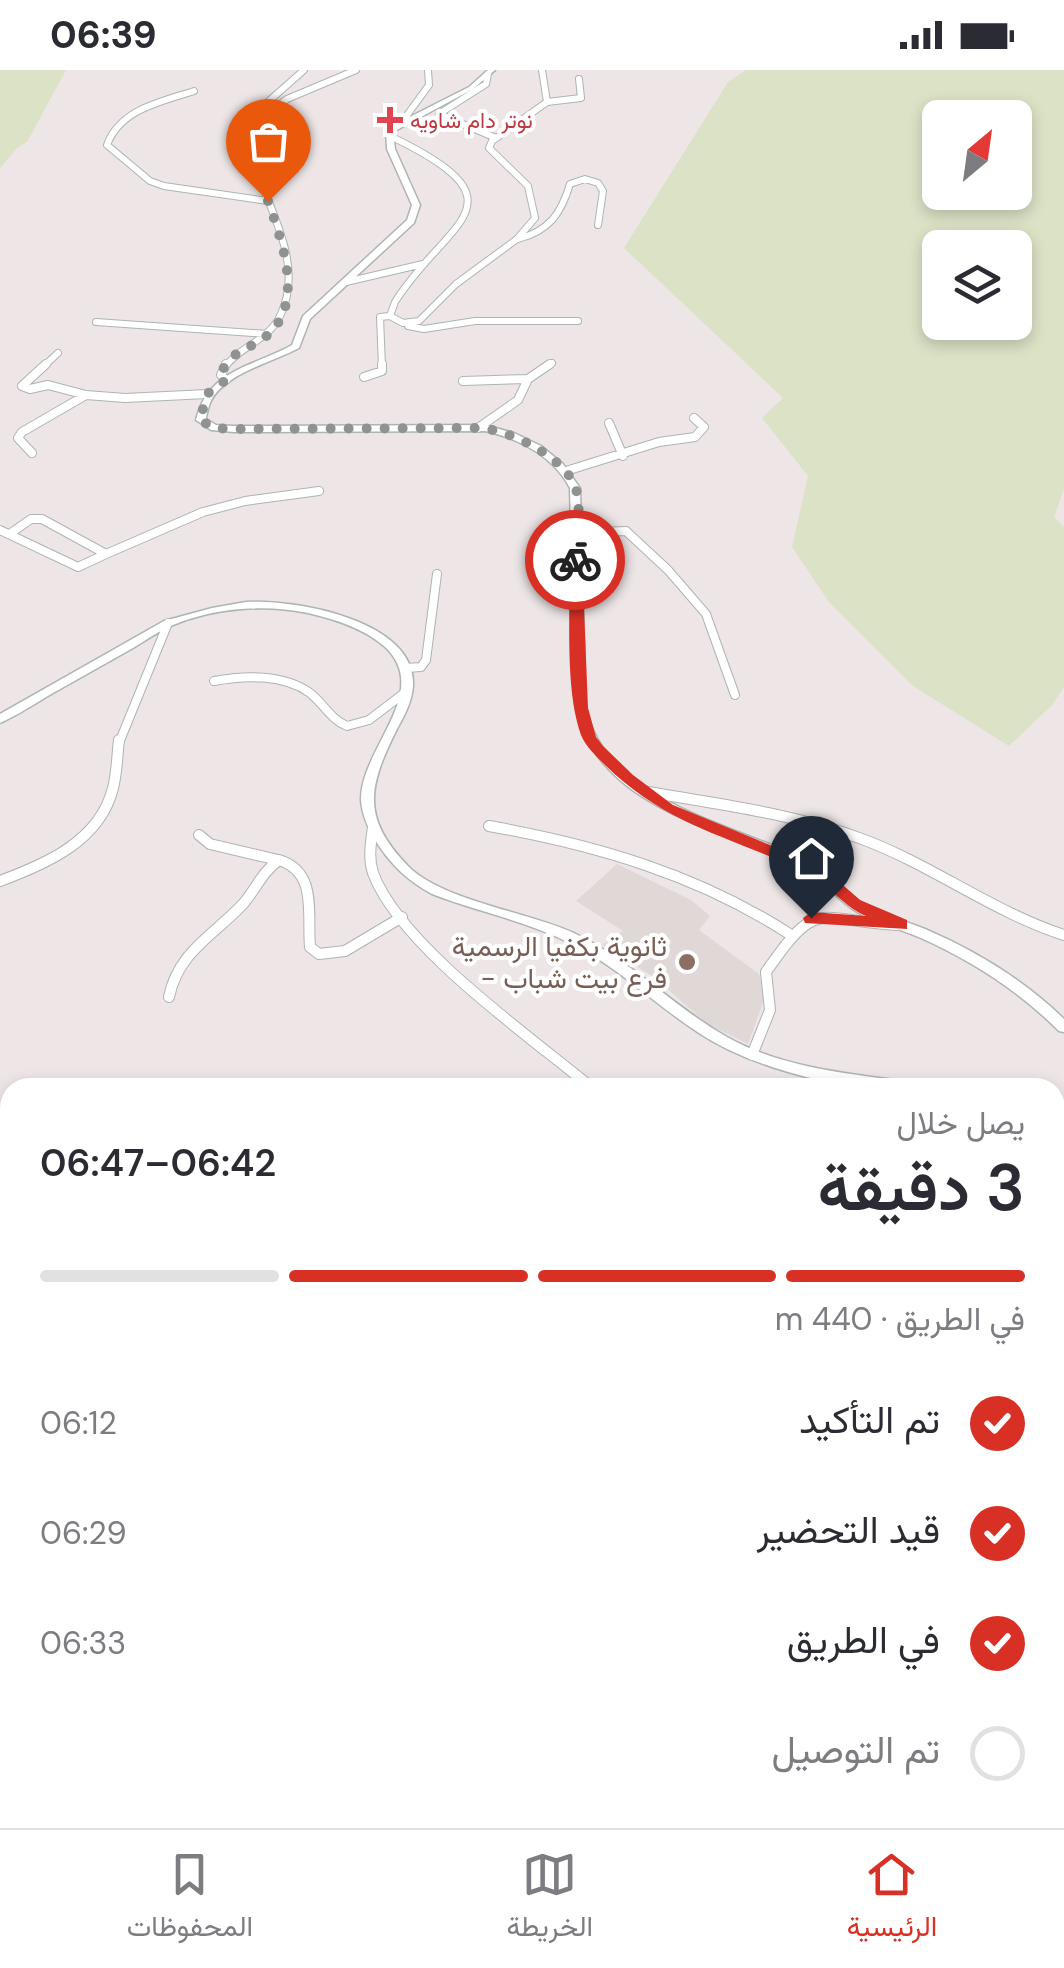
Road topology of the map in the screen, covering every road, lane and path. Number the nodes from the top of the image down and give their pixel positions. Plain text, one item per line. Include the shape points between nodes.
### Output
1 (304, 70) edge
2 (356, 70) edge
3 (428, 70) edge
4 (542, 70) edge
5 (490, 72) edge
6 (578, 79) dead end
7 (194, 91) dead end
8 (547, 102) junction
9 (402, 122) junction
10 (388, 135) junction
11 (496, 138) junction
12 (251, 140) junction
13 (268, 201) junction
14 (598, 225) dead end
15 (517, 239) junction
16 (424, 264) junction
17 (346, 282) junction
18 (390, 316) junction
19 (578, 321) dead end
20 (96, 322) dead end
21 (402, 323) junction
22 (268, 334) junction
23 (58, 354) dead end
24 (552, 363) dead end
25 (364, 377) dead end
26 (528, 379) junction
27 (226, 380) junction
28 (463, 381) dead end
29 (207, 394) junction
30 (86, 395) junction
31 (694, 418) dead end
32 (609, 422) dead end
33 (478, 428) junction
34 (32, 452) dead end
35 (623, 456) junction
36 (566, 471) junction
37 (319, 491) dead end
38 (578, 524) junction
39 (0, 530) edge
40 (11, 534) junction
41 (106, 554) junction
42 (437, 574) dead end
43 (168, 623) junction
44 (406, 668) junction
45 (214, 681) dead end
46 (407, 691) junction
47 (736, 696) dead end
48 (0, 719) edge
49 (642, 790) junction
50 (490, 826) dead end
51 (373, 827) junction
52 (198, 835) dead end
53 (279, 860) junction
54 (0, 881) edge
55 (402, 917) junction
56 (902, 925) junction
57 (791, 935) junction
58 (1064, 936) edge
59 (169, 997) dead end
60 (1064, 1027) edge
61 (752, 1055) junction
62 (580, 1078) edge
63 (844, 1078) edge

1 - 12 street via 244,122 243,134
2 - 12 street via 263,115
3 - 9 street via 429,85
4 - 8 street
5 - 9 street
5 - 11 street via 486,84 439,114
6 - 8 street via 581,98
7 - 13 street via 126,116 107,145 164,186
8 - 11 street
9 - 10 street
10 - 16 street via 449,170 466,191 465,220
10 - 17 street via 415,212
11 - 15 street via 488,148 526,180 535,200 535,218
12 - 13 street
13 - 22 street via 290,285
14 - 15 street via 602,192 598,183 579,179 570,184 562,212 540,232
15 - 21 street via 419,321
16 - 17 street
16 - 18 street
17 - 27 street via 306,318 296,346
18 - 21 street
18 - 25 street via 380,316 382,371
19 - 21 street via 475,321 424,329
20 - 22 street via 115,318
22 - 27 street via 226,363
23 - 30 street via 22,386
24 - 26 street
26 - 28 street
26 - 33 street via 518,400
27 - 29 street
29 - 30 street
29 - 33 street via 200,420 214,428
30 - 34 street via 22,432 18,438
31 - 35 street via 704,427 695,437
32 - 35 street
33 - 36 street via 519,438
35 - 36 street
36 - 38 street via 576,488
37 - 41 street via 203,512
38 - 47 street via 632,534 668,570 710,622
38 - 49 street via 585,725 598,750
39 - 40 street
40 - 41 street via 78,568
40 - 41 street via 42,518
42 - 44 street via 426,660 421,668
43 - 44 street via 242,606 289,606 369,631
43 - 48 street
43 - 54 street via 123,727 101,813 72,848
44 - 46 street
45 - 46 street via 252,676 292,685 316,697 344,726 362,723
46 - 51 street via 366,782
49 - 56 street via 668,809 815,870 854,904
49 - 58 street via 790,817 862,839
50 - 57 street via 557,838 706,885 752,906
51 - 55 street via 373,874
51 - 61 street via 421,884 572,938
52 - 53 street via 215,846
53 - 55 street via 308,880 308,937 319,954 345,951
53 - 59 street via 182,962
55 - 62 street
56 - 57 street via 811,918
56 - 60 street via 1012,982
57 - 61 street via 766,972 770,1010
61 - 63 street

